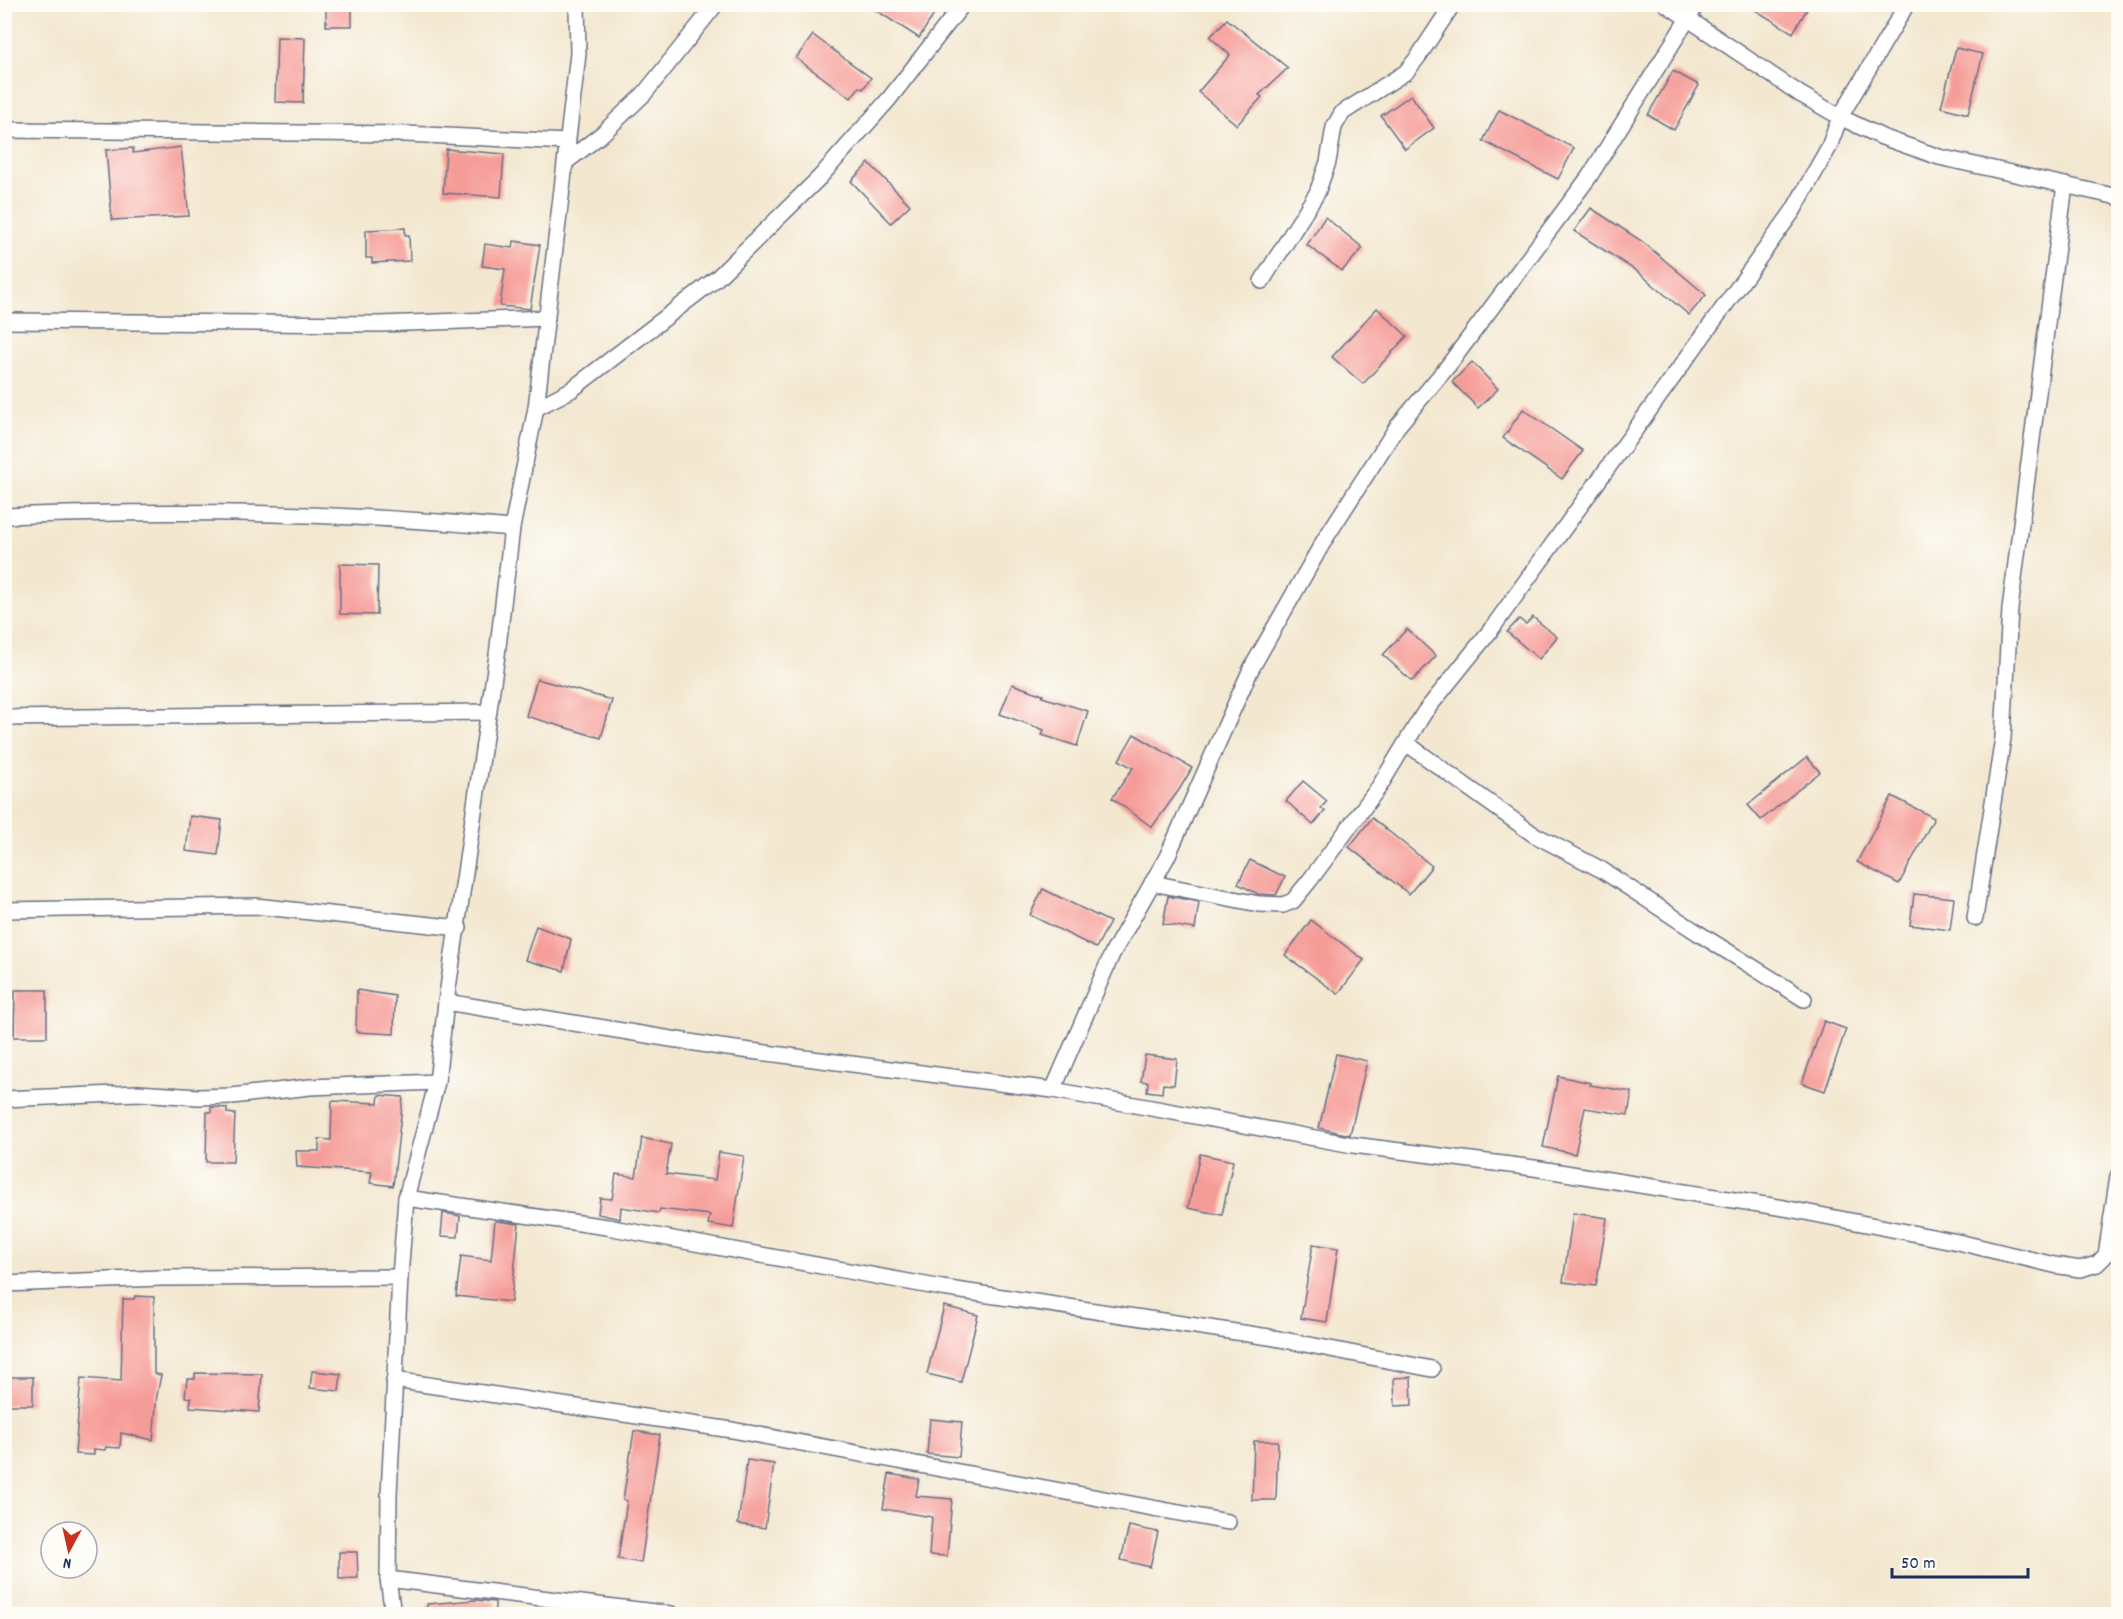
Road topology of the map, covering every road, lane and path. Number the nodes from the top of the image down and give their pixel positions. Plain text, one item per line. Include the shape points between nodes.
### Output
1 (577, 4) edge
2 (716, 4) edge
3 (963, 4) edge
4 (1453, 4) edge
5 (1666, 4) edge
6 (1696, 4) edge
7 (1906, 4) edge
8 (1686, 18) junction
9 (1840, 117) junction
10 (4, 130) edge
11 (568, 142) junction
12 (567, 160) junction
13 (2065, 185) junction
14 (2118, 197) edge
15 (1262, 281) dead end
16 (548, 318) junction
17 (4, 321) edge
18 (536, 408) junction
19 (4, 516) edge
20 (512, 528) junction
21 (489, 712) junction
22 (4, 718) edge
23 (1406, 743) junction
24 (1152, 883) junction
25 (4, 910) edge
26 (1974, 918) dead end
27 (459, 928) junction
28 (1804, 999) dead end
29 (447, 1002) junction
30 (437, 1082) junction
31 (1053, 1090) junction
32 (4, 1099) edge
33 (2118, 1176) edge
34 (406, 1198) junction
35 (400, 1277) junction
36 (4, 1284) edge
37 (1432, 1369) dead end
38 (394, 1380) junction
39 (1228, 1522) dead end
40 (388, 1579) junction
41 (393, 1614) edge
42 (671, 1614) edge

1 - 11 street via 578,54
2 - 12 street via 644,94 602,134
3 - 18 street via 889,99 820,177 717,278 571,390
4 - 15 street via 1406,72 1342,112 1334,127 1317,193
5 - 8 street
6 - 8 street
7 - 9 street
8 - 9 street
8 - 24 street via 1589,177 1398,427 1325,539 1251,669
9 - 13 street via 1939,157
9 - 23 street via 1829,147 1793,211 1490,631 1424,713
10 - 11 street via 406,134
11 - 12 street
12 - 16 street
13 - 14 street
13 - 26 street via 2010,609 2003,738
16 - 17 street via 380,324
16 - 18 street
18 - 20 street
19 - 20 street via 201,512 415,519
20 - 21 street
21 - 22 street
21 - 27 street
23 - 24 street via 1379,787 1293,901 1283,905 1259,904
23 - 28 street via 1533,834 1602,870
24 - 31 street via 1112,954
25 - 27 street via 255,906
27 - 29 street
29 - 30 street
29 - 31 street via 720,1047
30 - 32 street via 310,1087 232,1096 138,1093
30 - 34 street
31 - 33 street via 1353,1145 1534,1168 1784,1208 2080,1269 2097,1264 2106,1256
34 - 35 street
34 - 37 street via 607,1227 942,1288 1269,1337
35 - 36 street via 161,1278
35 - 38 street
38 - 39 street via 732,1430
38 - 40 street
40 - 41 street
40 - 42 street

